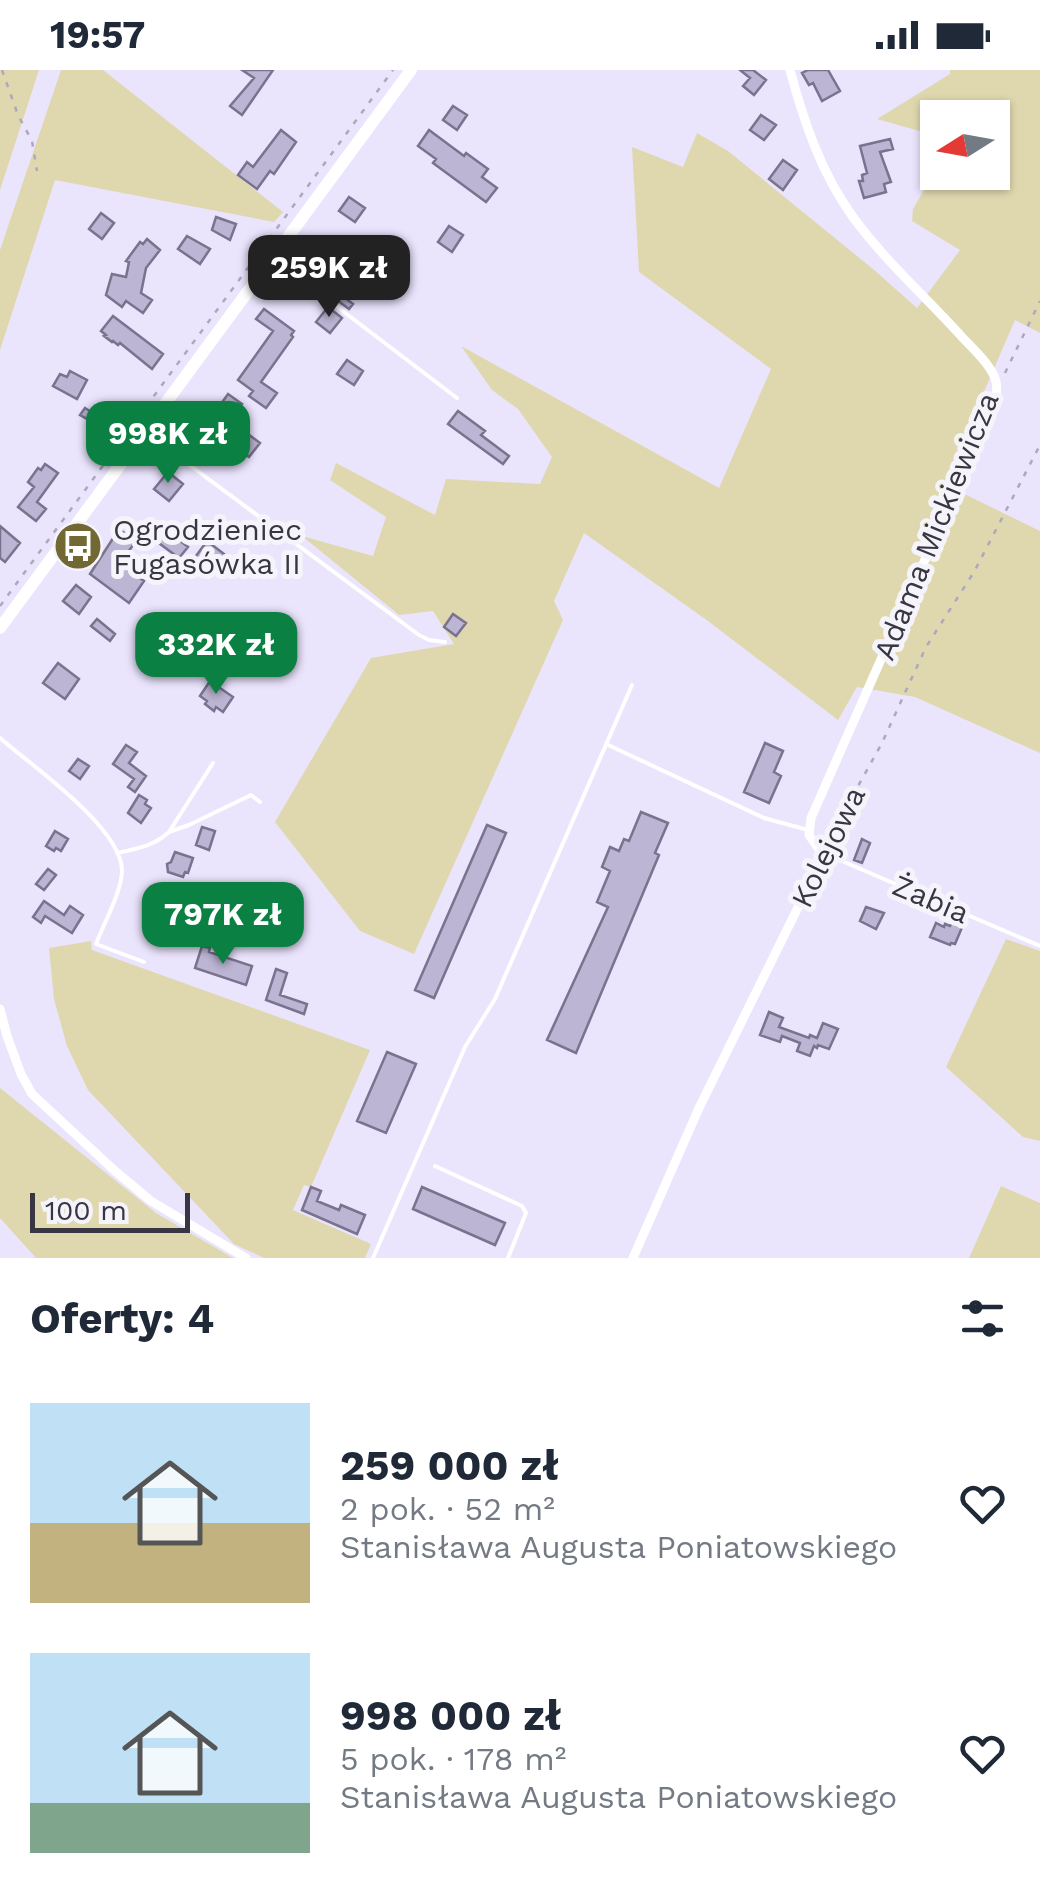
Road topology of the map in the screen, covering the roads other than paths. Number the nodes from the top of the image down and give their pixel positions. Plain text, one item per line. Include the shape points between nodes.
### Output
1 (411, 70) edge
2 (790, 70) edge
3 (273, 259) junction
4 (457, 398) dead end
5 (146, 432) junction
6 (0, 628) edge
7 (446, 642) dead end
8 (632, 684) dead end
9 (0, 738) edge
10 (606, 744) junction
11 (213, 763) dead end
12 (260, 802) dead end
13 (808, 830) junction
14 (168, 832) junction
15 (821, 852) junction
16 (117, 853) junction
17 (1040, 946) edge
18 (144, 962) dead end
19 (0, 1009) edge
20 (2, 1025) edge
21 (436, 1166) dead end
22 (246, 1258) edge
23 (373, 1258) edge
24 (508, 1258) edge
25 (633, 1258) edge

1 - 3 main road
2 - 13 street, Adama Mickiewicza via 818,155 854,218 984,362 998,388
3 - 4 lane
3 - 5 main road
5 - 6 main road
5 - 7 lane via 419,634
8 - 10 lane
9 - 16 lane via 79,803
10 - 13 lane via 764,818
10 - 23 lane
11 - 14 lane
12 - 14 lane via 251,795
13 - 15 street
14 - 16 lane
15 - 17 lane, Żabia
15 - 25 street, Kolejowa
16 - 18 lane via 120,885 96,944
19 - 20 street
20 - 22 street via 32,1094 152,1200
21 - 24 lane via 522,1206 526,1213

